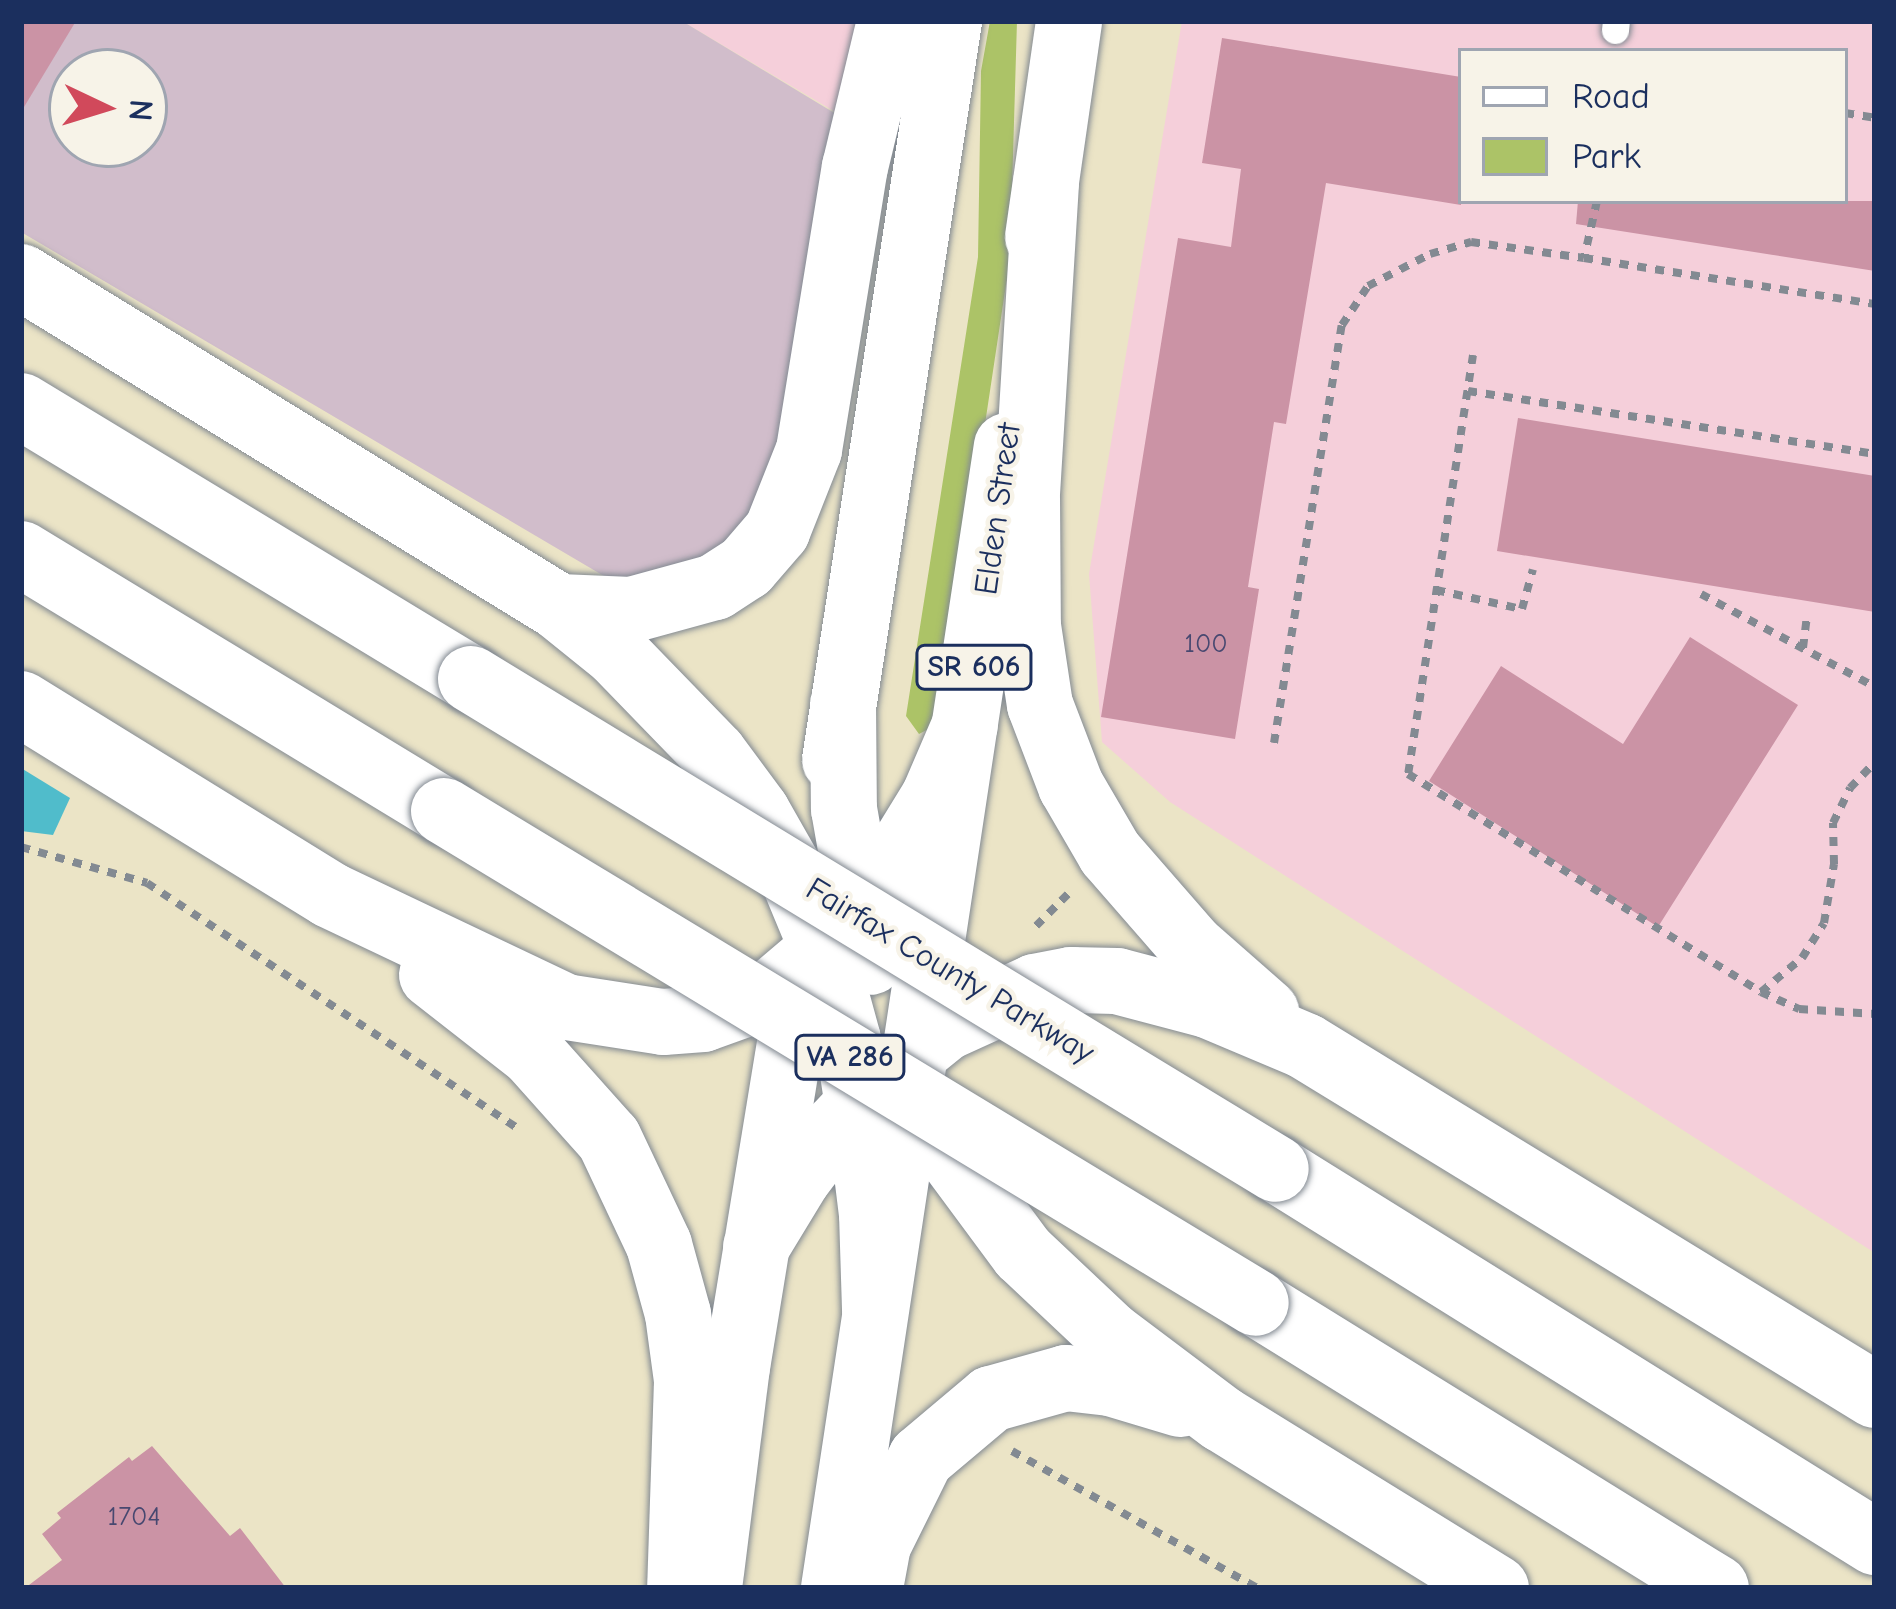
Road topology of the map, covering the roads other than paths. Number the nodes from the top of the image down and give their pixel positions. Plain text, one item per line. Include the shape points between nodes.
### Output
1 (890, 21) edge
2 (949, 21) edge
3 (1069, 21) edge
4 (1046, 183) junction
5 (21, 277) edge
6 (21, 406) edge
7 (21, 554) edge
8 (559, 608) junction
9 (21, 704) edge
10 (965, 725) junction
11 (330, 895) junction
12 (824, 939) junction
13 (1305, 1046) junction
14 (896, 1077) junction
15 (756, 1247) junction
16 (1875, 1395) edge
17 (1222, 1419) junction
18 (1875, 1541) edge
19 (680, 1588) edge
20 (709, 1588) edge
21 (834, 1588) edge
22 (870, 1588) edge
23 (1496, 1588) edge
24 (1716, 1588) edge

1 - 8 main road via 855,167 809,449 777,531 715,587 631,610
2 - 12 main road via 843,704
3 - 4 main road, Elden Street / SR 606
4 - 10 main road, Elden Street / SR 606
4 - 13 main road via 1027,498 1028,626 1040,705 1071,786 1110,853 1191,946
5 - 8 main road
6 - 18 main road, Fairfax County Parkway, bridge
7 - 24 main road, VA 286, bridge
8 - 12 main road via 617,654 714,754 758,812
9 - 11 main road
10 - 12 main road via 934,797
10 - 14 main road, Elden Street / SR 606
11 - 12 main road via 566,1007 626,1018 704,1019 767,996
11 - 19 main road via 532,1053 609,1139 637,1190 672,1291 687,1382
12 - 14 main road via 848,1040
12 - 15 main road
13 - 14 main road via 1159,989 1071,980 1035,987 945,1028
13 - 16 main road
14 - 15 main road via 797,1178
14 - 17 main road via 1023,1252 1109,1336
14 - 21 main road via 872,1214 872,1332
15 - 20 main road
17 - 22 main road via 1154,1394 1066,1378 991,1400 921,1458 878,1544
17 - 23 main road

